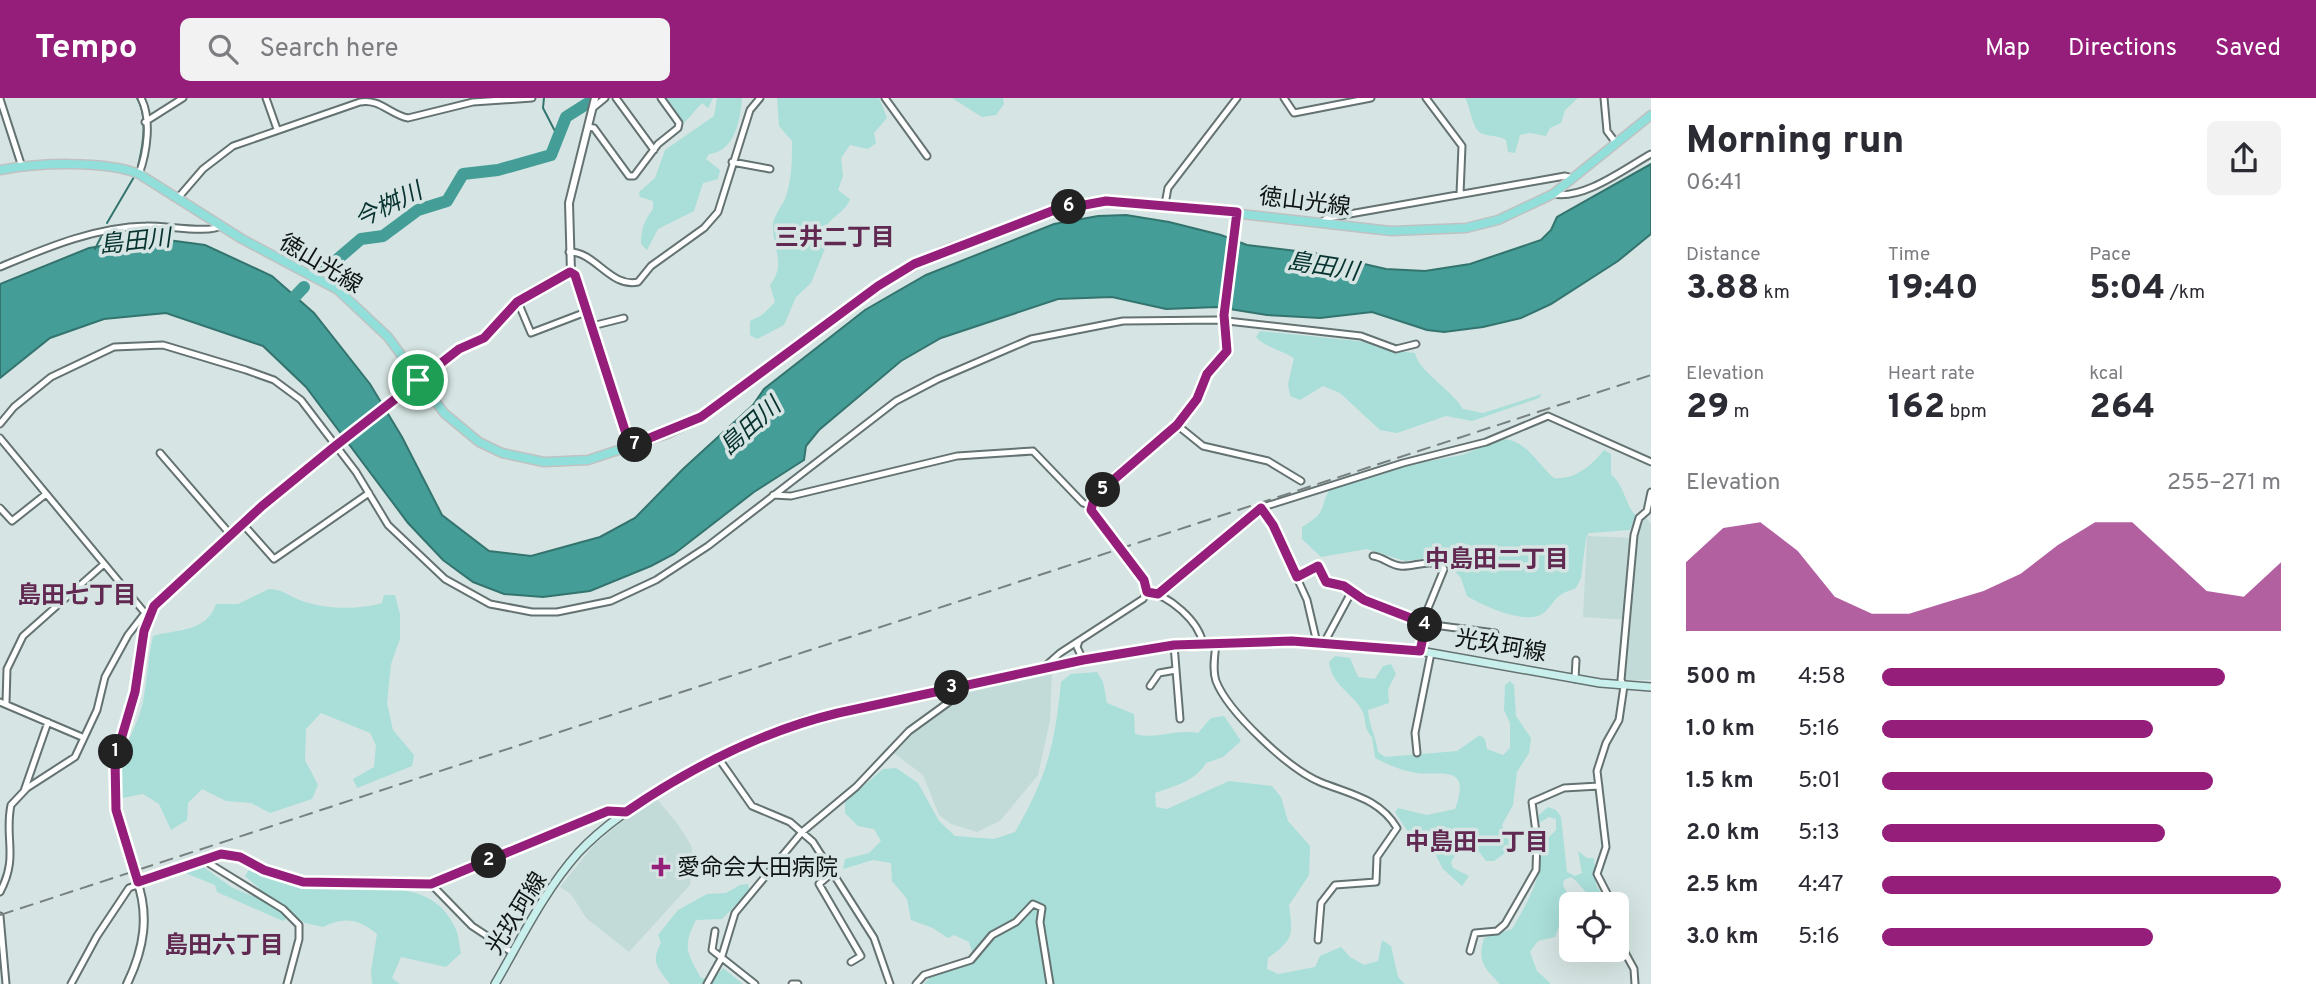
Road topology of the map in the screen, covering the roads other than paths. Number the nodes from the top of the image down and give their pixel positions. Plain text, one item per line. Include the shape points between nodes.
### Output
1 (141, 98) edge
2 (183, 98) edge
3 (266, 98) edge
4 (532, 98) edge
5 (595, 98) edge
6 (605, 98) edge
7 (616, 98) edge
8 (660, 98) edge
9 (760, 98) edge
10 (885, 98) edge
11 (1237, 98) edge
12 (1284, 98) edge
13 (1371, 98) edge
14 (1426, 98) edge
15 (1604, 98) edge
16 (0, 99) edge
17 (594, 107) junction
18 (1651, 115) edge
19 (145, 122) junction
20 (589, 127) junction
21 (277, 129) junction
22 (1616, 143) junction
23 (654, 150) junction
24 (1651, 154) edge
25 (928, 156) dead end
26 (732, 162) junction
27 (22, 167) junction
28 (770, 169) dead end
29 (0, 170) edge
30 (139, 174) junction
31 (1573, 178) junction
32 (1460, 194) junction
33 (1553, 194) junction
34 (178, 198) junction
35 (1165, 204) junction
36 (1237, 212) junction
37 (1321, 223) junction
38 (220, 226) junction
39 (569, 252) junction
40 (0, 267) edge
41 (570, 272) junction
42 (517, 302) junction
43 (586, 312) junction
44 (624, 318) dead end
45 (1224, 318) junction
46 (592, 326) junction
47 (1416, 345) dead end
48 (415, 382) junction
49 (0, 424) edge
50 (1177, 425) junction
51 (0, 438) edge
52 (336, 445) junction
53 (630, 446) junction
54 (160, 453) dead end
55 (1651, 462) edge
56 (1301, 481) dead end
57 (369, 492) junction
58 (1651, 492) edge
59 (46, 494) junction
60 (773, 495) junction
61 (1092, 506) junction
62 (0, 508) edge
63 (1261, 508) junction
64 (1647, 512) junction
65 (1651, 519) edge
66 (242, 523) junction
67 (230, 534) junction
68 (1373, 556) dead end
69 (104, 564) junction
70 (1297, 577) junction
71 (1352, 591) junction
72 (1147, 592) junction
73 (1158, 594) junction
74 (147, 614) junction
75 (1424, 623) junction
76 (1495, 633) dead end
77 (1079, 640) junction
78 (1203, 643) junction
79 (1216, 643) junction
80 (1320, 643) junction
81 (1174, 645) junction
82 (1420, 651) junction
83 (1431, 653) junction
84 (1083, 660) junction
85 (1576, 660) dead end
86 (1042, 669) junction
87 (1176, 670) junction
88 (1575, 679) junction
89 (961, 686) junction
90 (1150, 686) dead end
91 (1624, 686) junction
92 (1651, 687) edge
93 (3, 703) edge
94 (1180, 719) dead end
95 (48, 722) junction
96 (82, 737) junction
97 (1417, 753) dead end
98 (719, 759) junction
99 (1599, 786) junction
100 (23, 791) junction
101 (626, 812) junction
102 (0, 820) edge
103 (10, 821) junction
104 (802, 832) junction
105 (207, 858) junction
106 (834, 871) junction
107 (137, 880) junction
108 (3, 881) edge
109 (431, 884) junction
110 (0, 892) edge
111 (1606, 892) edge
112 (0, 916) edge
113 (715, 931) dead end
114 (1318, 940) dead end
115 (1470, 951) dead end
116 (513, 953) junction
117 (721, 959) junction
118 (1629, 960) edge
119 (851, 962) dead end
120 (6, 984) edge
121 (71, 984) edge
122 (127, 984) edge
123 (288, 984) edge
124 (495, 984) edge
125 (707, 984) edge
126 (755, 984) edge
127 (792, 984) edge
128 (798, 984) edge
129 (890, 984) edge
130 (916, 984) edge
131 (1050, 984) edge
132 (1635, 984) edge

1 - 19 street
2 - 19 street
3 - 21 street
4 - 21 street via 473,102 408,118 367,100
5 - 17 street
6 - 17 street
7 - 23 street
8 - 23 street via 679,123
9 - 26 street via 750,110
10 - 25 street
11 - 35 street via 1168,188
12 - 13 street via 1294,113
14 - 32 street via 1462,146
15 - 22 street via 1607,131
16 - 27 street
17 - 20 street
18 - 22 main road, 徳山光線
19 - 30 street via 145,159
20 - 23 street via 629,176 634,176
20 - 39 street via 569,203
21 - 34 street via 233,146 203,169
22 - 31 main road, 徳山光線
24 - 33 street via 1580,192
26 - 28 street
26 - 39 street via 713,219 651,266 638,282 604,270 587,254
27 - 29 main road, 徳山光線
27 - 30 main road, 徳山光線 via 115,167
30 - 34 main road, 徳山光線
31 - 32 street
31 - 33 main road, 徳山光線
32 - 37 street via 1346,213
33 - 37 main road, 徳山光線 via 1498,220 1466,228 1391,231
34 - 38 main road, 徳山光線
35 - 36 main road, 徳山光線
35 - 53 main road, 徳山光線 via 1106,201 1076,205 914,264 701,417
36 - 37 main road, 徳山光線
36 - 45 street
38 - 40 street via 215,230 107,229
38 - 48 main road, 徳山光線 via 338,290 388,337
39 - 41 street
41 - 42 street
41 - 43 street via 575,275
42 - 43 street via 531,333
42 - 48 street via 484,338 459,349
43 - 46 street
44 - 46 street
45 - 47 street via 1361,336 1396,349
45 - 50 street via 1227,351 1207,374 1197,399
45 - 60 street via 1099,324 1004,350 896,401
46 - 53 street
48 - 52 street
48 - 53 main road, 徳山光線 via 461,429 513,456 567,463
49 - 52 street via 33,391 80,361 114,348 163,345 274,380 301,400
50 - 56 street via 1203,446 1268,461
50 - 61 street via 1111,482
51 - 59 street
52 - 57 street
52 - 66 street
54 - 67 street
55 - 63 street via 1548,416 1486,442
57 - 60 street via 399,538 445,579 489,604 532,612 586,608 656,580
57 - 66 street via 274,559
58 - 64 street
59 - 62 street via 12,522
59 - 69 street
60 - 61 street via 791,496 957,456 1033,451 1083,503
61 - 72 street via 1144,580
63 - 70 street
63 - 73 street
64 - 65 street
64 - 91 street via 1639,518 1634,535
66 - 67 street
67 - 74 street
68 - 75 street via 1397,565 1427,562 1444,569
69 - 74 street
69 - 93 street via 23,636 7,669
70 - 71 street via 1318,566 1326,582
70 - 80 street
71 - 75 street
71 - 80 street
72 - 73 street
72 - 77 street
73 - 78 street via 1173,602
74 - 96 street via 128,635 105,677 97,710
74 - 107 street, bridge via 135,692 115,760 116,810
75 - 76 street
75 - 82 street
77 - 84 street
77 - 86 street
78 - 79 main road, 光玖珂線
78 - 81 main road, 光玖珂線
79 - 80 main road, 光玖珂線
79 - 114 street via 1215,677 1222,693 1266,746 1312,778 1365,798 1384,811 1397,828 1377,857 1376,881 1335,884 1321,903
80 - 82 main road, 光玖珂線
81 - 84 main road, 光玖珂線
81 - 87 street
82 - 83 main road, 光玖珂線
83 - 88 main road, 光玖珂線
83 - 97 street via 1415,733
84 - 86 main road, 光玖珂線
85 - 88 street
86 - 89 main road, 光玖珂線
87 - 90 street via 1159,673
87 - 94 street
88 - 91 main road, 光玖珂線
89 - 98 main road, 光玖珂線 via 802,721
89 - 104 street via 960,694 909,731 856,788
91 - 92 main road, 光玖珂線
91 - 99 street via 1619,720 1599,763
93 - 95 street
95 - 96 street
95 - 100 street
96 - 100 street via 75,757
98 - 101 main road, 光玖珂線
98 - 104 street via 752,806
99 - 111 street via 1606,848 1597,874
99 - 115 street via 1564,788 1532,802 1536,870 1505,924 1475,933
100 - 103 street via 11,805
101 - 109 street via 608,811
101 - 116 main road, 光玖珂線 via 577,855
102 - 103 street
103 - 108 street via 12,845
104 - 106 street
104 - 117 street via 735,913
105 - 107 street
105 - 109 street via 231,854 303,882
105 - 123 street via 283,909 299,925
106 - 119 street via 819,884 861,956
106 - 129 street via 874,938
107 - 121 street via 97,936
107 - 122 street via 144,908 143,940
108 - 110 street
109 - 116 street via 472,926
112 - 120 street
113 - 117 street via 712,950
116 - 124 main road, 光玖珂線
117 - 125 street
117 - 126 street
118 - 132 street
127 - 128 street
130 - 131 street via 924,975 971,960 992,935 1016,922 1033,904 1042,908

